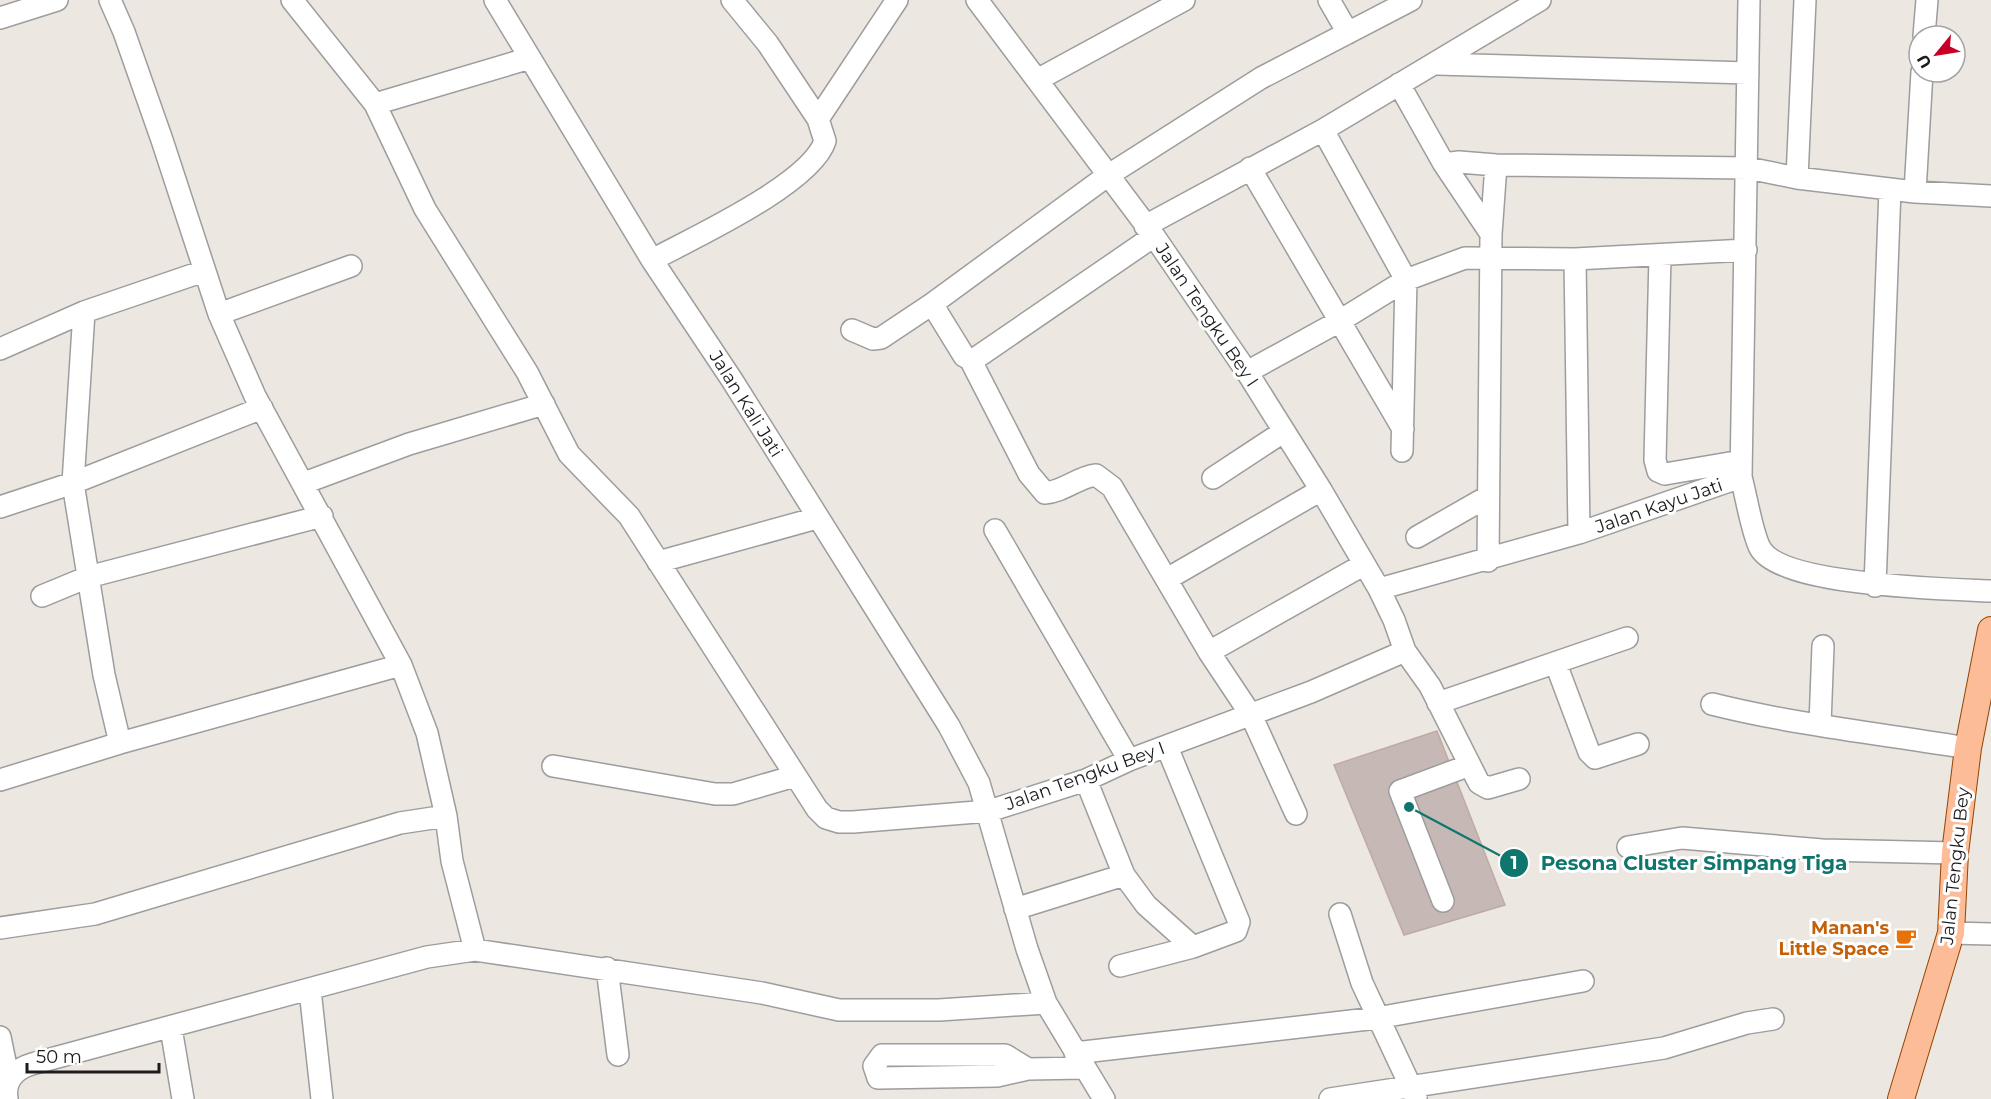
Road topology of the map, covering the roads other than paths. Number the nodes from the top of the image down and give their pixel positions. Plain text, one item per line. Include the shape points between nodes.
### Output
1 (57, 0) edge
2 (110, 0) edge
3 (292, 0) edge
4 (495, 0) edge
5 (732, 0) edge
6 (897, 0) edge
7 (977, 0) edge
8 (1329, 0) edge
9 (1411, 0) edge
10 (1540, 0) edge
11 (1749, 0) edge
12 (1805, 0) edge
13 (1927, 0) edge
14 (1172, 3) edge
15 (0, 18) edge
16 (1925, 24) edge
17 (1348, 33) junction
18 (530, 58) junction
19 (1437, 64) junction
20 (1748, 73) junction
21 (1036, 80) junction
22 (1399, 84) junction
23 (1921, 84) edge
24 (375, 104) junction
25 (818, 119) junction
26 (1323, 130) junction
27 (1444, 164) junction
28 (1496, 165) junction
29 (1250, 168) junction
30 (1748, 168) junction
31 (1107, 176) junction
32 (1797, 178) junction
33 (1890, 189) junction
34 (1915, 192) junction
35 (1991, 196) edge
36 (1150, 231) junction
37 (1491, 234) junction
38 (1746, 250) junction
39 (1660, 256) junction
40 (1492, 258) junction
41 (1575, 259) junction
42 (652, 260) junction
43 (351, 266) dead end
44 (204, 271) junction
45 (1406, 280) junction
46 (932, 304) junction
47 (84, 312) junction
48 (219, 314) junction
49 (1338, 322) junction
50 (852, 330) dead end
51 (0, 349) edge
52 (969, 359) junction
53 (1247, 372) junction
54 (544, 404) junction
55 (262, 408) junction
56 (1404, 429) junction
57 (1283, 432) junction
58 (1402, 451) dead end
59 (1741, 469) junction
60 (1212, 478) dead end
61 (73, 483) junction
62 (304, 483) junction
63 (1321, 490) junction
64 (1487, 497) junction
65 (0, 507) edge
66 (322, 516) junction
67 (817, 518) junction
68 (995, 530) dead end
69 (1579, 533) junction
70 (1417, 537) dead end
71 (1488, 561) junction
72 (658, 562) junction
73 (1363, 565) junction
74 (88, 577) junction
75 (1167, 579) junction
76 (1875, 586) junction
77 (1379, 589) junction
78 (1991, 591) edge
79 (42, 596) dead end
80 (1991, 630) edge
81 (1627, 638) dead end
82 (1823, 646) dead end
83 (1405, 651) junction
84 (1209, 652) junction
85 (1556, 664) junction
86 (401, 665) junction
87 (1438, 703) junction
88 (1712, 704) dead end
89 (1251, 716) junction
90 (1821, 724) junction
91 (120, 743) junction
92 (1638, 744) dead end
93 (1167, 747) junction
94 (1968, 748) junction
95 (1129, 760) junction
96 (1470, 765) junction
97 (553, 766) dead end
98 (795, 776) junction
99 (1519, 779) dead end
100 (0, 780) edge
101 (1086, 780) junction
102 (989, 811) junction
103 (1296, 814) dead end
104 (446, 816) junction
105 (1628, 847) dead end
106 (1955, 854) junction
107 (1125, 875) junction
108 (1443, 902) dead end
109 (1015, 909) junction
110 (1340, 914) dead end
111 (0, 928) edge
112 (1951, 933) junction
113 (1991, 934) edge
114 (1193, 947) junction
115 (475, 950) junction
116 (1120, 966) dead end
117 (607, 968) junction
118 (1582, 981) dead end
119 (310, 990) junction
120 (1046, 1002) junction
121 (1377, 1017) junction
122 (1773, 1019) dead end
123 (171, 1028) junction
124 (0, 1037) edge
125 (618, 1055) dead end
126 (1080, 1060) junction
127 (1028, 1069) junction
128 (8, 1090) edge
129 (1414, 1093) edge
130 (183, 1099) edge
131 (322, 1099) edge
132 (1104, 1099) edge
133 (1330, 1099) edge
134 (1901, 1099) edge

1 - 15 street
2 - 44 street via 162,140
3 - 24 street
4 - 18 street, Jalan Kali Jati
5 - 25 street via 768,44
6 - 25 street
7 - 21 street, Jalan Tengku Bey I
8 - 17 street
9 - 17 street
10 - 19 street
11 - 20 street
12 - 32 street
13 - 16 street
14 - 21 street
17 - 31 street via 1261,78
18 - 24 street
18 - 42 street, Jalan Kali Jati
19 - 20 street
19 - 22 street
20 - 30 street
21 - 31 street, Jalan Tengku Bey I
22 - 26 street
22 - 27 street
23 - 34 street
24 - 54 street via 425,209
25 - 42 street via 824,131 823,148 799,173 778,190
26 - 29 street
26 - 45 street
27 - 28 street
27 - 37 street
28 - 30 street
28 - 37 street
29 - 36 street
29 - 49 street
30 - 32 street
30 - 38 street
31 - 36 street, Jalan Tengku Bey I
31 - 46 street
32 - 33 street
33 - 34 street
33 - 76 street
34 - 35 street
36 - 52 street via 996,346
36 - 53 street, Jalan Tengku Bey I
37 - 40 street
38 - 39 street
38 - 59 street
39 - 41 street
39 - 59 street via 1655,460 1658,471 1665,474
40 - 41 street
40 - 45 street via 1465,258
40 - 64 street
41 - 69 street
42 - 67 street, Jalan Kali Jati
43 - 48 street
44 - 47 street
44 - 48 street
45 - 49 street
45 - 56 street
46 - 50 street via 881,338 873,339
46 - 52 street
47 - 51 street
47 - 61 street
48 - 55 street
49 - 53 street
49 - 56 street
52 - 75 street via 1039,487 1045,493 1053,493 1088,476 1104,478
53 - 57 street, Jalan Tengku Bey I
54 - 62 street via 410,444
54 - 72 street via 569,454 629,516
55 - 61 street
55 - 62 street
56 - 58 street
57 - 60 street
57 - 63 street, Jalan Tengku Bey I
59 - 69 street, Jalan Kayu Jati
59 - 76 street, Jalan Kayu Jati via 1760,548 1772,560 1787,567
61 - 65 street
61 - 74 street
62 - 66 street
63 - 73 street, Jalan Tengku Bey I
63 - 75 street
64 - 70 street
64 - 71 street
66 - 74 street
66 - 86 street
67 - 72 street
67 - 102 street, Jalan Kali Jati via 949,726 980,783
68 - 95 street
69 - 71 street, Jalan Kayu Jati
71 - 77 street, Jalan Kayu Jati
72 - 98 street
73 - 77 street, Jalan Tengku Bey I
73 - 84 street
74 - 79 street
74 - 91 street
75 - 84 street
76 - 78 street, Jalan Kayu Jati
77 - 83 street, Jalan Tengku Bey I
80 - 94 main road, Jalan Tengku Bey
81 - 85 street
82 - 90 street
83 - 87 street, Jalan Tengku Bey I
83 - 89 street, Jalan Tengku Bey I
84 - 89 street
85 - 87 street
85 - 92 street via 1589,752 1595,758
86 - 91 street
86 - 104 street via 427,733
87 - 96 street, Jalan Tengku Bey I
88 - 90 street via 1786,721
89 - 93 street, Jalan Tengku Bey I
89 - 103 street
90 - 94 street
91 - 100 street
93 - 95 street, Jalan Tengku Bey I
93 - 114 street via 1239,922 1236,932
94 - 106 main road, Jalan Tengku Bey
95 - 101 street, Jalan Tengku Bey I
96 - 99 street, Jalan Tengku Bey I via 1479,783 1488,788
96 - 108 street via 1400,791
97 - 98 street via 715,794 733,794
98 - 102 street via 817,809 838,822
101 - 102 street, Jalan Tengku Bey I
101 - 107 street
102 - 109 street, Jalan Tengku Bey I
104 - 111 street via 400,823 95,914
104 - 115 street via 452,861
105 - 106 street via 1682,838 1822,850
106 - 112 main road, Jalan Tengku Bey
107 - 109 street
107 - 114 street via 1146,905
109 - 120 street, Jalan Tengku Bey I
110 - 121 street
112 - 113 street
112 - 134 main road, Jalan Tengku Bey
114 - 116 street
115 - 117 street
115 - 119 street via 427,957
117 - 120 street via 762,993 839,1010 939,1010
117 - 125 street
118 - 121 street
119 - 123 street
119 - 131 street
120 - 126 street, Jalan Tengku Bey I
121 - 126 street
121 - 129 street
122 - 129 street via 1664,1048
123 - 128 street via 21,1067
123 - 130 street
124 - 128 street
126 - 127 street
126 - 132 street, Jalan Tengku Bey I
127 - 127 street via 998,1076 878,1078 874,1065 882,1055 1005,1055
129 - 133 street

